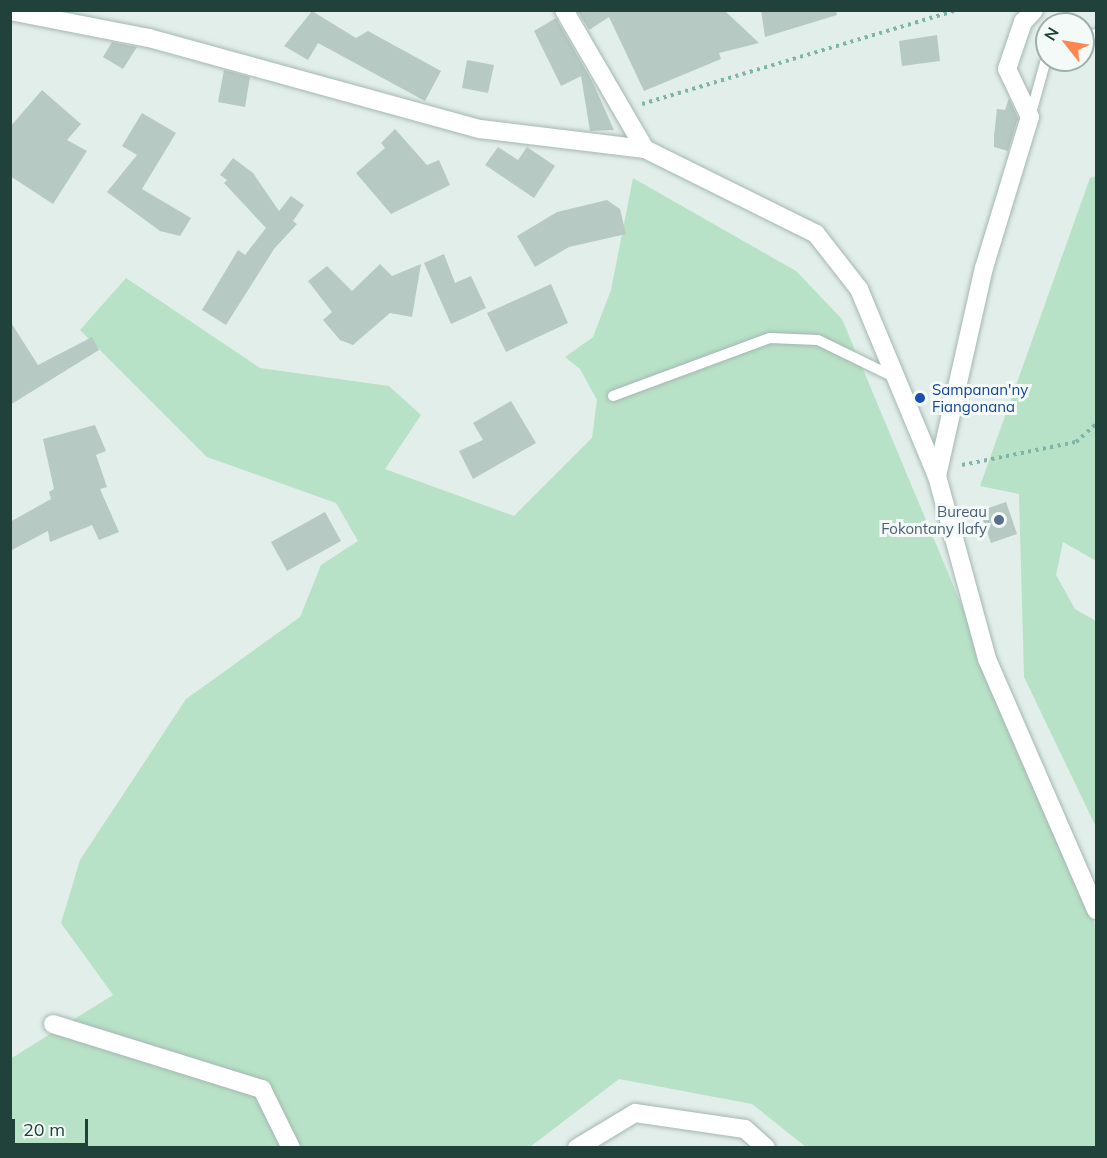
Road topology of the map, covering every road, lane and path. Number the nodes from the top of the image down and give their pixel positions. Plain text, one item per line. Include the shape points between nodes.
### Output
1 (564, 10) edge
2 (958, 10) edge
3 (1034, 10) edge
4 (10, 11) edge
5 (1042, 72) edge
6 (624, 109) junction
7 (1030, 117) junction
8 (645, 150) junction
9 (894, 377) junction
10 (614, 396) dead end
11 (1096, 424) edge
12 (937, 476) junction
13 (1096, 910) edge
14 (53, 1024) dead end
15 (291, 1148) edge
16 (577, 1148) edge
17 (766, 1148) edge

1 - 6 street
2 - 6 path
3 - 7 street via 1023,22 1007,69
4 - 8 street via 149,38 480,129
5 - 7 lane
6 - 8 street
7 - 12 street via 984,268
8 - 9 street via 816,234 859,289
9 - 10 lane via 818,340 770,339
9 - 12 street
11 - 12 path via 1076,442 965,463
12 - 13 street via 987,659
14 - 15 street via 262,1089
16 - 17 street via 635,1113 744,1130

